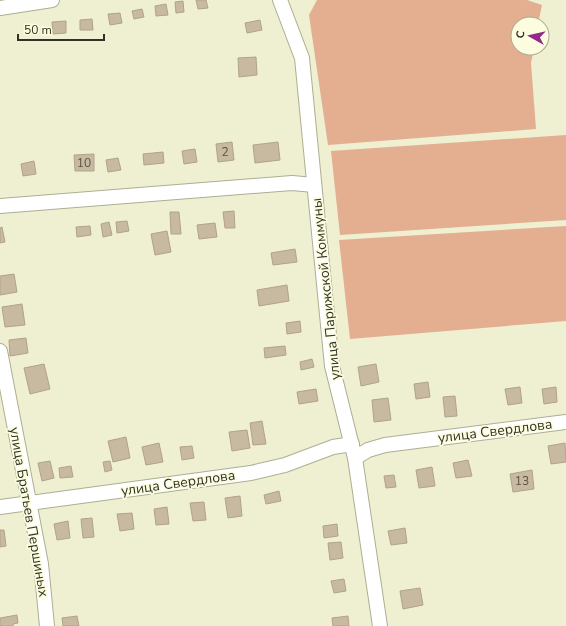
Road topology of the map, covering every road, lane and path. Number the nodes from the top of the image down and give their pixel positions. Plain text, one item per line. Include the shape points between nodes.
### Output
1 (52, 0) edge
2 (280, 0) edge
3 (0, 8) edge
4 (314, 185) junction
5 (0, 206) edge
6 (0, 351) edge
7 (566, 422) edge
8 (352, 444) junction
9 (355, 458) junction
10 (29, 503) junction
11 (0, 507) edge
12 (47, 626) edge
13 (380, 626) edge

1 - 3 street
2 - 4 street, улица Парижской Коммуны via 302,58
4 - 5 street via 292,183
4 - 8 street, улица Парижской Коммуны via 332,366
6 - 10 street, улица Братьев Першиных
7 - 9 street, улица Свердлова via 385,445 368,450
8 - 9 street, улица Парижской Коммуны
8 - 10 street, улица Свердлова via 251,473
9 - 13 street, улица Парижской Коммуны
10 - 11 street, улица Свердлова
10 - 12 street, улица Братьев Першиных via 41,564

